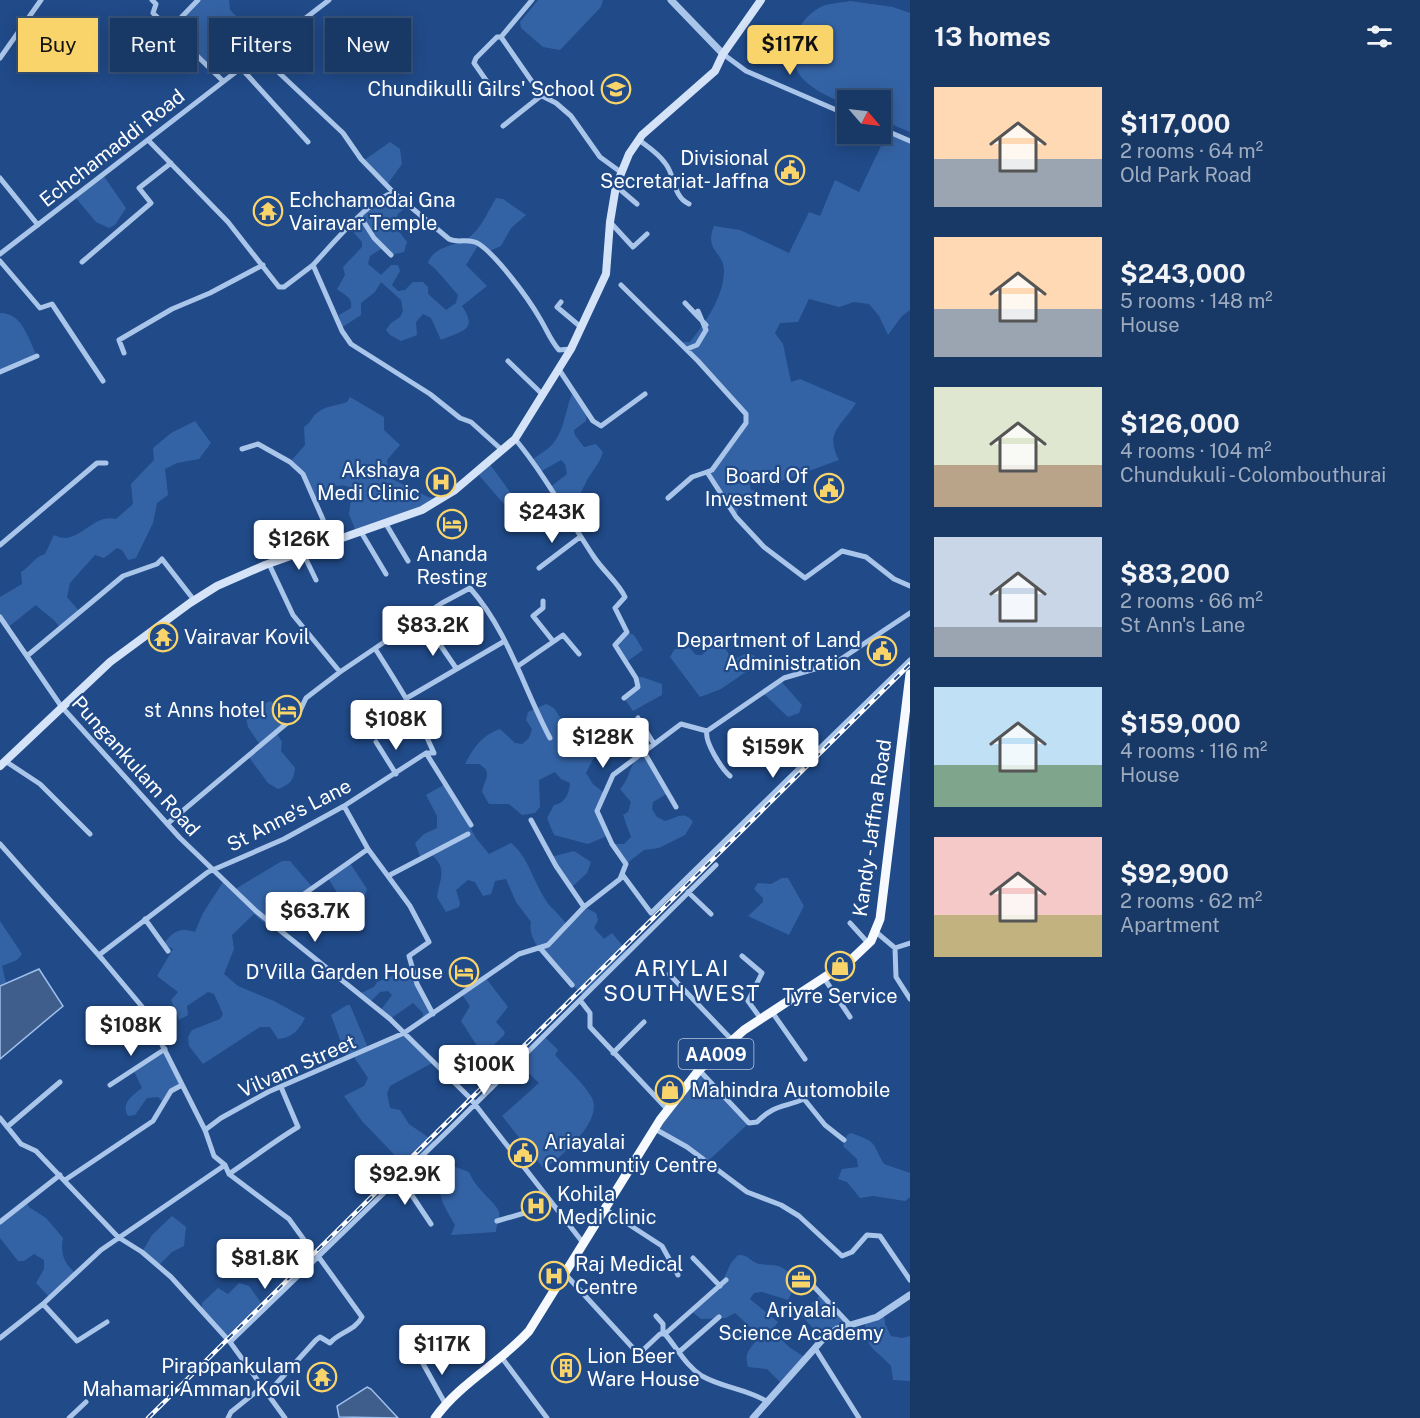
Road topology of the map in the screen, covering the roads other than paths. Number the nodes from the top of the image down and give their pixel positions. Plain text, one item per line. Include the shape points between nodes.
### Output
1 (40, 0) edge
2 (152, 0) edge
3 (198, 0) edge
4 (329, 0) edge
5 (532, 0) edge
6 (670, 0) edge
7 (758, 1) edge
8 (158, 18) edge
9 (181, 18) edge
10 (305, 18) edge
11 (501, 37) junction
12 (723, 54) junction
13 (197, 55) edge
14 (0, 58) edge
15 (235, 72) edge
16 (245, 72) edge
17 (278, 72) edge
18 (223, 81) junction
19 (495, 93) dead end
20 (542, 95) junction
21 (837, 110) edge
22 (503, 126) dead end
23 (891, 133) edge
24 (147, 140) junction
25 (639, 140) junction
26 (910, 141) edge
27 (308, 142) dead end
28 (171, 163) junction
29 (622, 173) junction
30 (0, 178) edge
31 (616, 186) junction
32 (394, 193) junction
33 (637, 204) dead end
34 (689, 204) dead end
35 (360, 216) junction
36 (610, 222) junction
37 (38, 225) junction
38 (647, 234) dead end
39 (0, 254) edge
40 (391, 255) dead end
41 (0, 261) edge
42 (82, 262) dead end
43 (262, 265) junction
44 (313, 265) junction
45 (621, 285) dead end
46 (561, 302) dead end
47 (685, 303) dead end
48 (698, 311) dead end
49 (706, 325) junction
50 (582, 328) junction
51 (685, 348) junction
52 (571, 349) junction
53 (124, 353) dead end
54 (37, 356) dead end
55 (508, 362) dead end
56 (558, 368) junction
57 (0, 372) edge
58 (103, 381) dead end
59 (542, 394) junction
60 (645, 394) dead end
61 (515, 439) junction
62 (242, 449) dead end
63 (502, 450) junction
64 (106, 463) dead end
65 (707, 472) junction
66 (668, 498) dead end
67 (386, 524) junction
68 (361, 531) junction
69 (580, 537) junction
70 (332, 540) junction
71 (0, 545) edge
72 (302, 551) junction
73 (408, 561) dead end
74 (269, 564) junction
75 (539, 568) dead end
76 (387, 574) dead end
77 (316, 580) dead end
78 (910, 586) edge
79 (194, 600) junction
80 (543, 601) dead end
81 (910, 613) edge
82 (0, 617) edge
83 (432, 633) dead end
84 (553, 641) junction
85 (503, 642) junction
86 (376, 650) junction
87 (579, 654) dead end
88 (27, 656) junction
89 (910, 660) edge
90 (518, 666) junction
91 (456, 668) junction
92 (340, 672) junction
93 (910, 674) edge
94 (624, 698) dead end
95 (407, 699) junction
96 (61, 706) junction
97 (638, 718) dead end
98 (906, 722) edge
99 (707, 731) junction
100 (910, 733) edge
101 (550, 738) dead end
102 (376, 742) dead end
103 (654, 744) junction
104 (644, 752) junction
105 (426, 753) junction
106 (3, 763) edge
107 (396, 774) junction
108 (730, 776) dead end
109 (344, 806) junction
110 (676, 807) dead end
111 (531, 820) dead end
112 (167, 824) junction
113 (471, 825) dead end
114 (90, 834) dead end
115 (468, 834) dead end
116 (0, 844) edge
117 (368, 849) junction
118 (716, 865) dead end
119 (212, 870) junction
120 (622, 874) junction
121 (388, 876) junction
122 (688, 892) junction
123 (584, 907) junction
124 (711, 914) dead end
125 (145, 919) junction
126 (267, 920) junction
127 (850, 923) dead end
128 (876, 932) junction
129 (910, 943) edge
130 (869, 944) junction
131 (540, 948) junction
132 (895, 948) junction
133 (168, 951) dead end
134 (99, 955) junction
135 (742, 956) dead end
136 (669, 974) dead end
137 (825, 978) junction
138 (572, 985) dead end
139 (910, 999) edge
140 (580, 1000) junction
141 (772, 1012) junction
142 (433, 1014) junction
143 (850, 1017) dead end
144 (761, 1019) junction
145 (644, 1023) dead end
146 (404, 1033) junction
147 (732, 1040) junction
148 (165, 1049) junction
149 (613, 1053) junction
150 (805, 1059) dead end
151 (699, 1070) junction
152 (60, 1082) dead end
153 (110, 1085) dead end
154 (182, 1085) junction
155 (281, 1087) junction
156 (475, 1103) junction
157 (667, 1109) junction
158 (0, 1118) edge
159 (7, 1127) junction
160 (655, 1129) junction
161 (204, 1130) junction
162 (844, 1140) dead end
163 (225, 1164) junction
164 (229, 1174) junction
165 (60, 1175) junction
166 (399, 1176) junction
167 (65, 1180) junction
168 (549, 1199) junction
169 (605, 1209) junction
170 (497, 1221) dead end
171 (0, 1222) edge
172 (431, 1224) dead end
173 (118, 1237) junction
174 (584, 1244) junction
175 (310, 1248) dead end
176 (318, 1256) junction
177 (693, 1258) dead end
178 (566, 1275) junction
179 (678, 1275) dead end
180 (803, 1275) dead end
181 (726, 1280) dead end
182 (910, 1280) edge
183 (720, 1286) junction
184 (910, 1295) edge
185 (43, 1305) junction
186 (656, 1316) dead end
187 (719, 1317) dead end
188 (106, 1322) dead end
189 (851, 1326) junction
190 (664, 1334) junction
191 (0, 1338) edge
192 (230, 1342) junction
193 (815, 1348) junction
194 (679, 1352) junction
195 (502, 1358) junction
196 (421, 1360) dead end
197 (262, 1387) junction
198 (267, 1394) junction
199 (86, 1402) dead end
200 (768, 1402) junction
201 (446, 1405) junction
202 (69, 1418) edge
203 (228, 1418) edge
204 (285, 1418) edge
205 (435, 1418) edge
206 (547, 1418) edge
207 (753, 1418) edge
208 (859, 1418) edge

1 - 14 street
2 - 8 street via 156,4 153,13
3 - 9 street
4 - 10 street, Echchamaddi Road
5 - 11 street
6 - 12 street
7 - 12 main road
11 - 19 street via 474,63
11 - 20 street
12 - 21 street via 746,71
12 - 25 main road via 715,71
13 - 18 street
15 - 18 street, Echchamaddi Road
16 - 27 street
17 - 32 street via 338,128
18 - 24 street, Echchamaddi Road
20 - 22 street
20 - 29 street via 571,116 600,157
23 - 26 street
24 - 28 street
24 - 37 street, Echchamaddi Road
25 - 29 main road
25 - 34 street via 667,164 674,175 676,193
28 - 42 street via 139,188 151,203
28 - 43 street via 228,222
29 - 31 main road
30 - 37 street
31 - 33 street
31 - 36 main road
32 - 35 street
32 - 52 street via 449,238 481,245 525,297 558,350
35 - 40 street
35 - 44 street
36 - 38 street via 633,247
36 - 50 main road via 606,274
37 - 39 street, Echchamaddi Road
41 - 58 street via 40,308 52,304
43 - 44 street via 279,287
43 - 53 street via 119,340
44 - 63 street via 351,344 471,422
45 - 51 street
46 - 50 street via 557,307
47 - 49 street
48 - 49 street
49 - 51 street via 697,345
50 - 52 main road
51 - 65 street via 748,418
52 - 56 main road
54 - 57 street
55 - 59 street
56 - 59 main road
56 - 60 street via 593,421 602,426
59 - 61 main road
61 - 63 main road
61 - 69 street
62 - 70 street via 258,444 303,474
63 - 67 main road via 455,490 422,510
64 - 71 street via 97,463
65 - 66 street via 692,477
65 - 78 street via 736,517 764,547 805,578 842,551 866,557
67 - 68 main road
67 - 73 street
68 - 70 main road
68 - 76 street
69 - 75 street
69 - 94 street via 625,597 615,608 627,632 615,645 638,687
70 - 72 main road
72 - 74 main road
72 - 77 street
74 - 79 main road
74 - 92 street via 293,615
79 - 88 street via 162,559 123,576
79 - 96 main road via 133,643
80 - 84 street via 543,608 533,616
81 - 99 street via 835,663 784,678
82 - 88 street, Pungankulam Road
83 - 91 street
84 - 87 street via 563,635
84 - 90 street
85 - 86 street via 488,609 467,587
85 - 90 street
85 - 91 street
86 - 92 street
86 - 95 street
88 - 96 street, Pungankulam Road
89 - 120 street via 651,913
90 - 101 street via 532,705
91 - 95 street
92 - 112 street via 306,698 299,713
93 - 98 highway, Kandy - Jaffna Road / AA009
95 - 105 street via 434,753
96 - 106 main road
96 - 112 street, Pungankulam Road
97 - 103 street
98 - 100 street
98 - 128 highway, Kandy - Jaffna Road / AA009
99 - 103 street via 681,724
99 - 108 street via 707,743
102 - 107 street
103 - 104 street
104 - 110 street
104 - 120 street via 613,775 597,811 626,864
105 - 107 street, St Anne's Lane
105 - 113 street
106 - 114 street via 40,784
107 - 109 street, St Anne's Lane
109 - 117 street
109 - 119 street, St Anne's Lane via 263,850
111 - 123 street
112 - 119 street, Pungankulam Road
115 - 121 street
116 - 134 street
117 - 121 street
117 - 126 street
118 - 122 street
119 - 125 street, St Anne's Lane
119 - 126 street, Pungankulam Road
120 - 123 street, Vilvam Street
121 - 142 street via 429,942 409,956 417,984
122 - 124 street
122 - 140 street
123 - 131 street, Vilvam Street via 548,945
125 - 133 street
125 - 134 street, St Anne's Lane
126 - 146 street, Pungankulam Road
127 - 130 street
128 - 130 highway, Kandy - Jaffna Road / AA009
128 - 132 street
129 - 132 street
130 - 137 highway, Kandy - Jaffna Road / AA009
131 - 138 street
131 - 142 street, Vilvam Street via 519,954
132 - 139 street via 896,977
134 - 148 street via 144,1010
135 - 144 street via 762,973 748,1001
136 - 147 street
137 - 141 highway, Kandy - Jaffna Road / AA009
137 - 143 street
140 - 149 street via 590,1013 591,1027
140 - 156 street
141 - 144 highway, Kandy - Jaffna Road / AA009
141 - 150 street
142 - 146 street, Vilvam Street
144 - 147 highway, Kandy - Jaffna Road / AA009
145 - 149 street
146 - 155 street, Vilvam Street
146 - 156 street
147 - 151 highway, Kandy - Jaffna Road / AA009
148 - 153 street
148 - 154 street
149 - 157 street
151 - 157 highway, Kandy - Jaffna Road / AA009
151 - 162 street via 751,1124 778,1105 804,1099 825,1125
152 - 159 street
154 - 161 street
154 - 167 street via 171,1090 153,1121
155 - 161 street, Vilvam Street
155 - 164 street via 298,1127
156 - 166 street
156 - 168 street
157 - 160 highway, Kandy - Jaffna Road / AA009
158 - 159 street
159 - 165 street via 21,1144 36,1151
160 - 169 highway, Kandy - Jaffna Road / AA009
160 - 182 street via 687,1147 747,1192 799,1216 842,1256 852,1252 867,1236 880,1236
161 - 163 street via 214,1156
163 - 164 street
163 - 173 street
164 - 175 street via 289,1219
165 - 167 street
165 - 171 street
166 - 172 street
166 - 176 street
167 - 173 street
168 - 170 street via 528,1212
168 - 174 street
169 - 174 highway, Kandy - Jaffna Road / AA009
169 - 179 street via 662,1246
173 - 185 street
173 - 192 street via 158,1265
174 - 178 highway, Kandy - Jaffna Road / AA009
176 - 192 street
176 - 198 street via 362,1317 356,1326 336,1335 330,1343 320,1337 316,1340
177 - 183 street
178 - 190 street via 633,1348 641,1352
178 - 195 highway, Kandy - Jaffna Road / AA009 via 529,1332
180 - 189 street
181 - 183 street
183 - 190 street
184 - 189 street via 884,1313
185 - 188 street via 77,1341
185 - 191 street
186 - 190 street
187 - 194 street
189 - 193 street via 837,1329
190 - 194 street
192 - 197 street
193 - 200 street
193 - 208 street
194 - 200 street via 702,1376 751,1392
195 - 201 highway, Kandy - Jaffna Road / AA009
195 - 206 street
196 - 201 street
197 - 198 street
197 - 203 street
198 - 204 street
199 - 202 street
200 - 207 street
201 - 205 highway, Kandy - Jaffna Road / AA009

